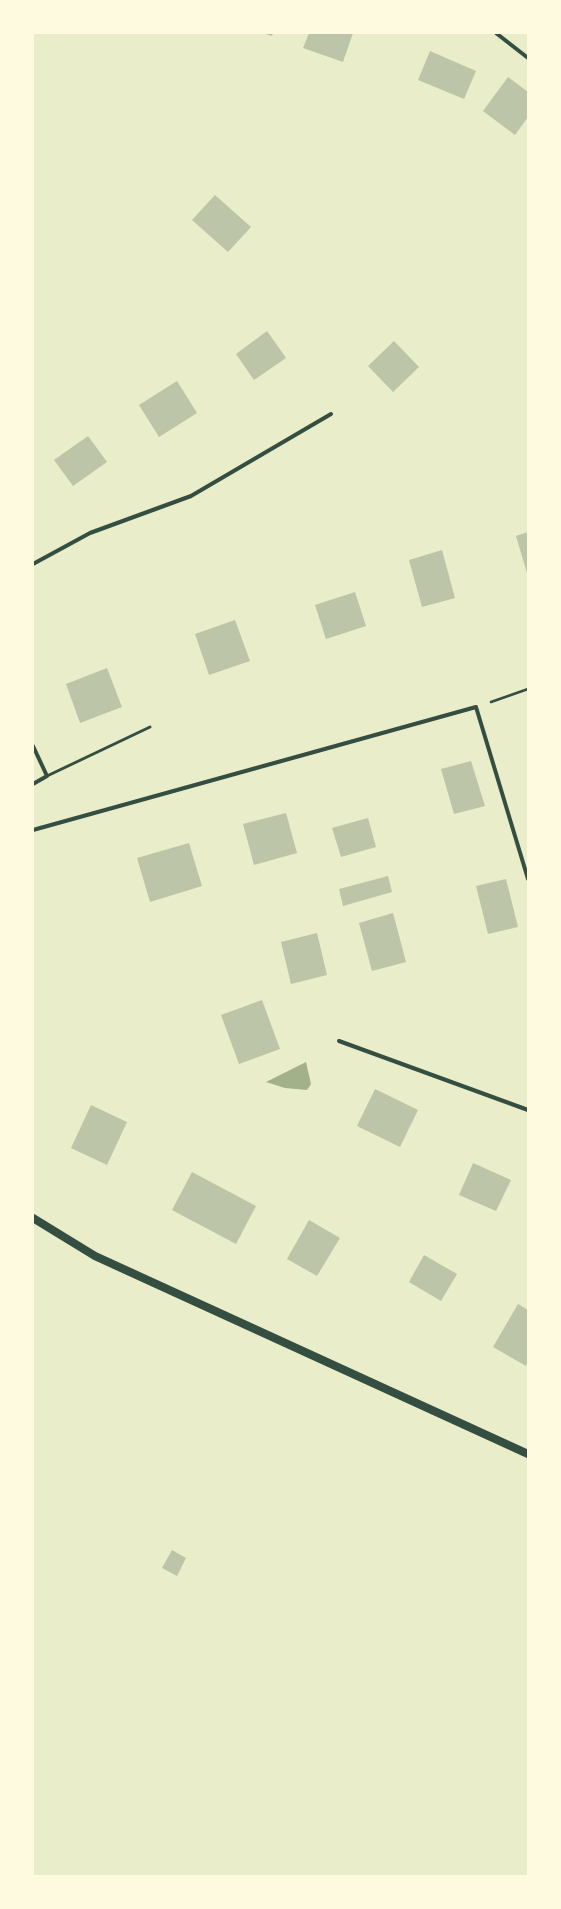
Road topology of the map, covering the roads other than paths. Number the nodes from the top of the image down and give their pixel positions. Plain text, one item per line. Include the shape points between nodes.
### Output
1 (496, 33) edge
2 (528, 58) edge
3 (331, 414) dead end
4 (33, 564) edge
5 (150, 727) dead end
6 (33, 746) edge
7 (47, 776) junction
8 (33, 784) edge
9 (33, 830) edge
10 (528, 879) edge
11 (339, 1041) dead end
12 (528, 1110) edge
13 (33, 1218) edge
14 (528, 1454) edge

1 - 2 street
3 - 4 street via 191,496 90,533
5 - 7 lane
6 - 7 street
7 - 8 street
9 - 10 street via 476,707
11 - 12 street
13 - 14 main road via 95,1256

